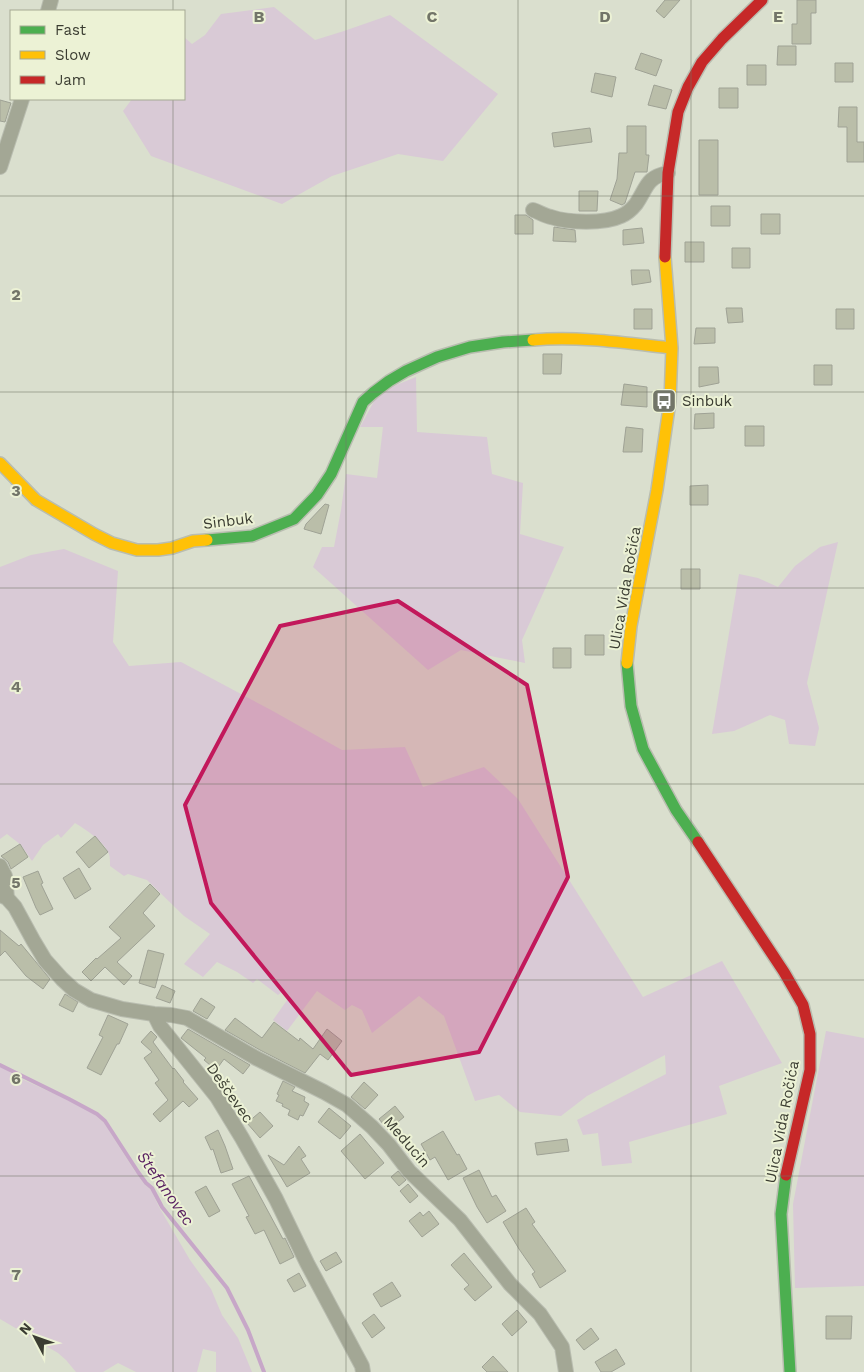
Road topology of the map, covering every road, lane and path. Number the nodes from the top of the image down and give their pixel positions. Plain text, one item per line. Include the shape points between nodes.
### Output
1 (762, 0) edge
2 (22, 100) edge
3 (0, 167) edge
4 (668, 173) junction
5 (533, 210) dead end
6 (672, 348) junction
7 (0, 463) edge
8 (0, 866) edge
9 (3, 897) edge
10 (154, 1014) junction
11 (363, 1372) edge
12 (566, 1372) edge
13 (790, 1372) edge

1 - 4 main road, Ulica Vida Ročića via 702,62 678,112
2 - 3 street
4 - 5 street via 650,181 636,204 614,219 571,221 551,218
4 - 6 main road, Ulica Vida Ročića via 665,254
6 - 7 main road, Sinbuk via 607,340 547,338 482,345 436,357 371,392 363,402 322,488 294,519 252,536 192,541 158,550 137,550 112,543 36,500
6 - 13 main road, Ulica Vida Ročića via 670,401 657,490 631,626 627,667 631,706 643,749 676,810 804,1005 810,1034 810,1070 787,1171 782,1214
8 - 9 street via 5,876
9 - 10 street via 15,906 45,960 74,990 91,1000
10 - 11 street, Deščevec via 217,1097 242,1138
10 - 12 street, Meducin via 187,1018 347,1105 460,1220 510,1284 540,1314 562,1347

